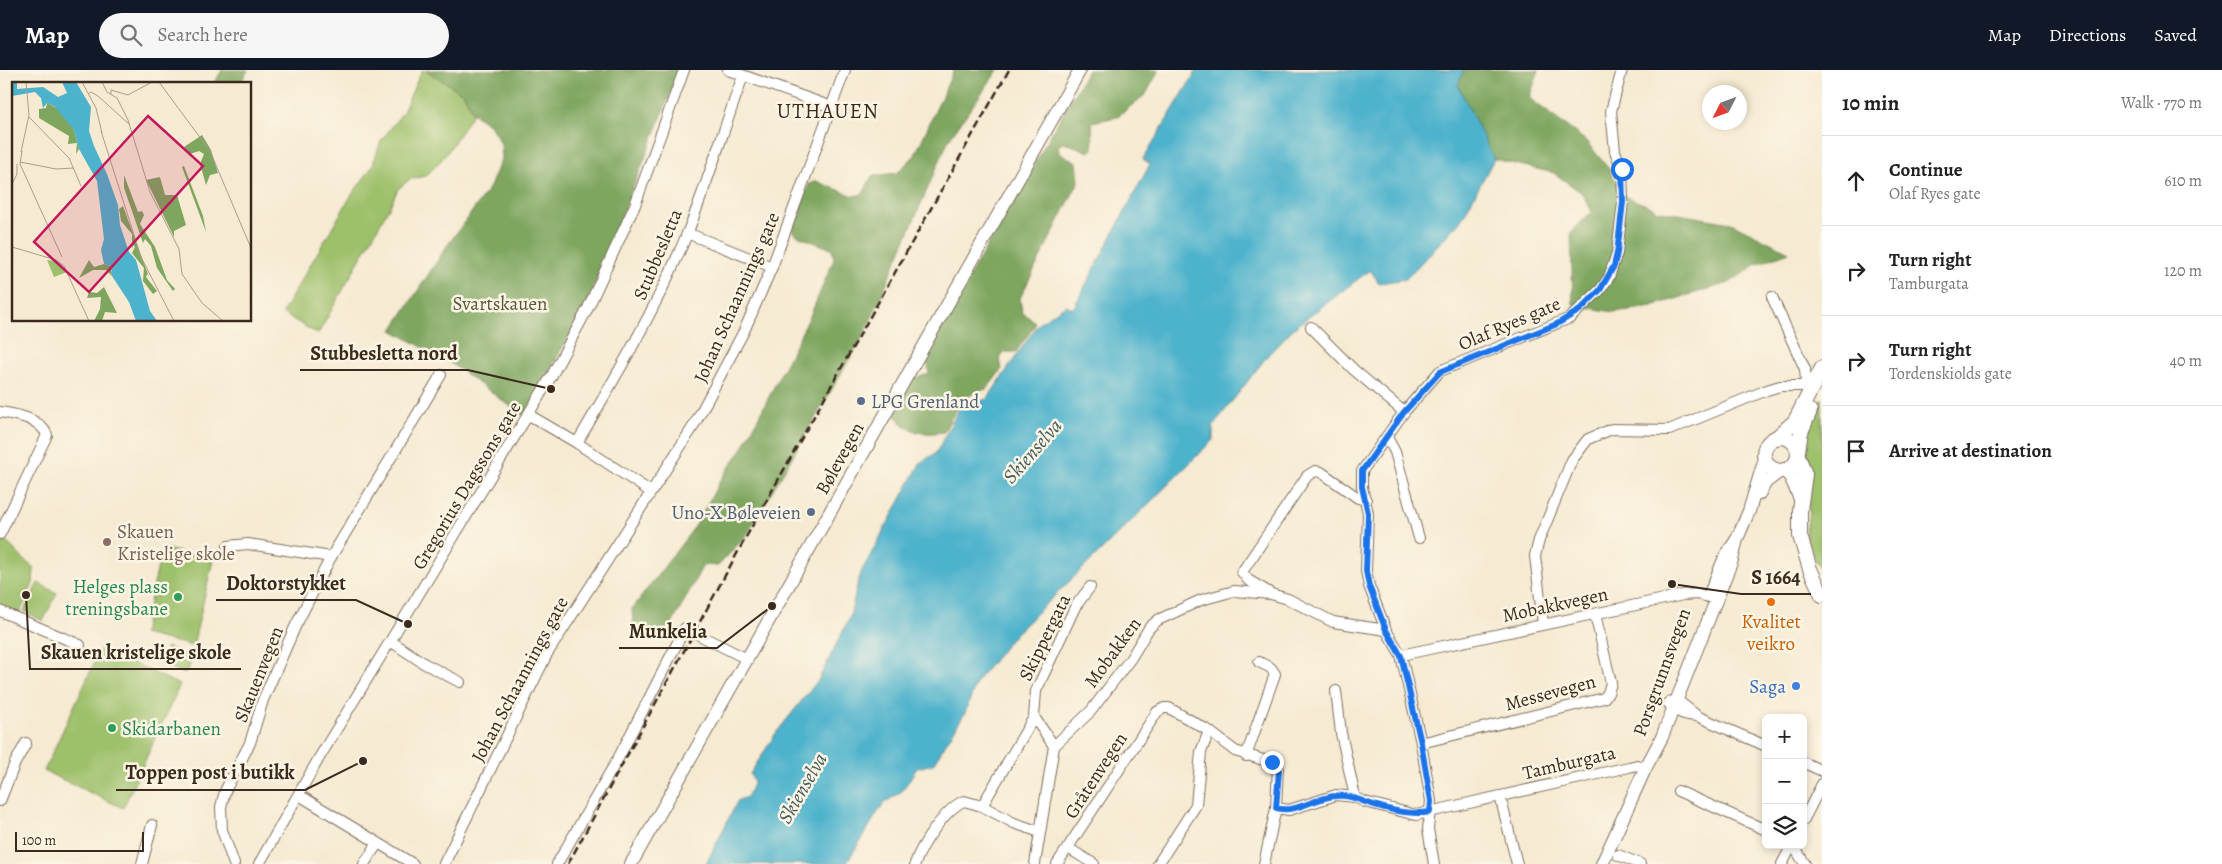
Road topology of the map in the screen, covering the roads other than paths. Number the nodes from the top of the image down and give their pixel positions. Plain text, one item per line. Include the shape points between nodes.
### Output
1 (684, 70) edge
2 (845, 70) edge
3 (1080, 70) edge
4 (1622, 70) edge
5 (736, 72) edge
6 (832, 107) junction
7 (687, 233) junction
8 (772, 267) junction
9 (1772, 297) dead end
10 (1311, 327) dead end
11 (1822, 368) edge
12 (441, 375) dead end
13 (1822, 385) edge
14 (0, 412) edge
15 (1404, 412) junction
16 (528, 415) junction
17 (1387, 437) junction
18 (1776, 438) junction
19 (576, 442) junction
20 (1798, 453) junction
21 (1765, 458) junction
22 (1783, 470) junction
23 (651, 492) junction
24 (1801, 499) junction
25 (1366, 500) junction
26 (1749, 512) junction
27 (0, 534) edge
28 (1419, 538) dead end
29 (228, 546) dead end
30 (331, 557) junction
31 (1808, 559) junction
32 (1822, 580) edge
33 (1090, 587) dead end
34 (1271, 594) junction
35 (1822, 595) edge
36 (1713, 598) junction
37 (0, 611) edge
38 (1595, 614) junction
39 (1543, 624) junction
40 (1386, 630) junction
41 (392, 642) junction
42 (80, 646) dead end
43 (1401, 656) junction
44 (747, 659) junction
45 (1259, 662) dead end
46 (460, 682) dead end
47 (1336, 691) dead end
48 (1673, 705) junction
49 (1034, 717) junction
50 (1209, 731) junction
51 (26, 743) dead end
52 (1421, 743) junction
53 (1762, 744) edge
54 (1054, 746) junction
55 (1246, 756) junction
56 (1807, 764) edge
57 (1646, 767) junction
58 (1822, 771) edge
59 (1822, 784) edge
60 (1678, 791) dead end
61 (1, 795) edge
62 (299, 795) junction
63 (1500, 796) junction
64 (1355, 797) junction
65 (982, 806) junction
66 (1276, 808) junction
67 (1430, 812) junction
68 (1807, 813) edge
69 (152, 825) dead end
70 (1762, 828) edge
71 (1040, 832) junction
72 (378, 843) junction
73 (1068, 848) junction
74 (1790, 849) edge
75 (1795, 849) edge
76 (1618, 855) dead end
77 (142, 864) edge
78 (234, 864) edge
79 (259, 864) edge
80 (364, 864) edge
81 (413, 864) edge
82 (444, 864) edge
83 (557, 864) edge
84 (631, 864) edge
85 (915, 864) edge
86 (1035, 864) edge
87 (1057, 864) edge
88 (1094, 864) edge
89 (1158, 864) edge
90 (1264, 864) edge
91 (1434, 864) edge
92 (1516, 864) edge
93 (1602, 864) edge
94 (1640, 864) edge
95 (1782, 864) edge
96 (1805, 864) edge

1 - 16 street, Gregorius Dagssons gate via 614,255
2 - 6 street, Johan Schaannings gate
3 - 44 main road, Bølevegen
4 - 15 street, Olaf Ryes gate via 1612,104 1612,138 1622,169 1623,202 1614,266 1600,290 1580,310 1557,324 1440,372
5 - 6 street
5 - 7 street, Stubbesletta
6 - 8 street, Johan Schaannings gate
7 - 8 street
7 - 19 street, Stubbesletta via 627,358
8 - 23 street, Johan Schaannings gate via 744,331 693,427
9 - 39 street via 1805,369 1806,382 1802,386 1780,386 1747,396 1676,428 1662,431 1612,429 1588,439 1572,460 1539,540 1536,556
10 - 15 street via 1354,370
11 - 18 highway, Porsgrunnsvegen via 1795,421
12 - 30 street, Skauenvegen
13 - 20 highway via 1801,432
14 - 27 street via 27,418 44,429 47,435
15 - 17 street, Olaf Ryes gate
16 - 19 street
16 - 41 street, Gregorius Dagssons gate
17 - 25 street, Olaf Ryes gate via 1362,471
17 - 28 street via 1395,452
18 - 20 highway via 1790,439
18 - 21 highway, Porsgrunnsvegen via 1766,448
19 - 23 street
20 - 22 highway, Porsgrunnsvegen via 1794,464
20 - 24 highway via 1805,474
21 - 22 highway via 1774,469
21 - 26 main road, Porsgrunnsvegen
22 - 24 highway via 1790,476
22 - 26 main road, Porsgrunnsvegen via 1766,482
23 - 82 street, Johan Schaannings gate via 547,654
24 - 31 highway via 1800,536
25 - 34 street, Mobakken via 1318,471 1310,473 1242,572 1248,580
25 - 40 street, Olaf Ryes gate via 1368,578
26 - 36 main road, Porsgrunnsvegen via 1732,560
29 - 30 street via 248,544
30 - 78 street, Skauenvegen via 295,627 263,700 250,743 225,791 221,819 224,839
31 - 32 highway
31 - 35 highway
33 - 49 street, Skippergata via 1075,607 1036,691
34 - 40 street, Mobakken via 1333,622
34 - 54 street, Mobakken via 1234,591 1218,594 1158,620 1149,628 1091,711
36 - 38 street, Mobakkvegen via 1683,595
36 - 48 main road, Porsgrunnsvegen
37 - 42 street
38 - 39 street, Mobakkvegen
38 - 52 street, Messevegen via 1611,683 1604,698
39 - 43 street, Mobakkvegen
40 - 43 street, Olaf Ryes gate
41 - 46 street
41 - 62 street, Gregorius Dagssons gate
43 - 52 street, Olaf Ryes gate
44 - 83 street via 685,628 620,755
44 - 84 main road, Bølevegen
45 - 55 street via 1271,668 1274,674
47 - 64 street
48 - 53 street via 1686,715 1697,716
48 - 57 main road, Porsgrunnsvegen
49 - 54 street
49 - 65 street, Skippergata
50 - 55 street
50 - 73 street, Gråtenvegen via 1177,710 1164,708 1157,712
50 - 89 street via 1201,752 1196,805
51 - 61 street
52 - 67 street, Olaf Ryes gate
54 - 71 street
55 - 66 street via 1278,766
56 - 58 street
57 - 63 street, Tamburgata via 1629,766
57 - 93 main road, Porsgrunnsvegen
59 - 68 street
60 - 70 street
62 - 72 street
62 - 79 street, Gregorius Dagssons gate
63 - 67 street, Tamburgata
63 - 92 street
64 - 66 street, Tamburgata via 1336,796 1289,810
64 - 67 street, Tamburgata via 1416,815
65 - 71 street
65 - 85 street via 961,802 927,839
66 - 90 street
67 - 91 street, Olaf Ryes gate via 1428,829
69 - 77 street
71 - 86 street
72 - 80 street
72 - 81 street
73 - 87 street, Gråtenvegen
73 - 88 street
74 - 95 street
75 - 96 street
76 - 94 street

